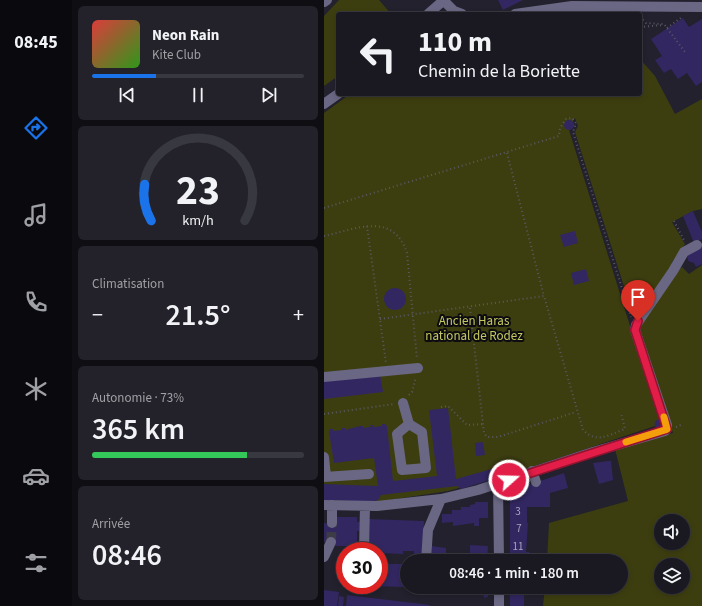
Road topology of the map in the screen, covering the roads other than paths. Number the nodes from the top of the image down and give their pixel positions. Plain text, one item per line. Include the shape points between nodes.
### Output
1 (327, 0) edge
2 (443, 0) edge
3 (324, 2) edge
4 (702, 7) edge
5 (430, 12) edge
6 (457, 12) edge
7 (529, 12) edge
8 (336, 95) edge
9 (324, 104) edge
10 (693, 246) road end
11 (418, 368) road end
12 (324, 377) edge
13 (403, 403) road end
14 (408, 424) junction
15 (324, 457) edge
16 (532, 471) junction
17 (369, 474) dead end
18 (325, 477) edge
19 (536, 482) dead end
20 (498, 484) junction
21 (441, 499) junction
22 (328, 505) edge
23 (362, 506) junction
24 (332, 524) tunnel mouth
25 (360, 530) dead end
26 (331, 542) tunnel mouth
27 (364, 542) edge
28 (426, 554) edge
29 (499, 554) edge
30 (324, 558) edge
31 (499, 594) edge
32 (499, 606) edge

1 - 3 street
2 - 5 street
2 - 6 street
4 - 7 street via 572,6
8 - 9 street
10 - 16 street via 682,255 635,330 667,429
11 - 12 street
13 - 14 street
14 - 14 street via 397,434 402,470 426,468 422,432
15 - 18 street
16 - 19 street
16 - 20 street
17 - 18 street
20 - 21 street
20 - 29 street
21 - 23 street
21 - 28 street via 428,530
22 - 23 street
22 - 24 street
23 - 25 street
23 - 27 street
26 - 30 street
31 - 32 street

